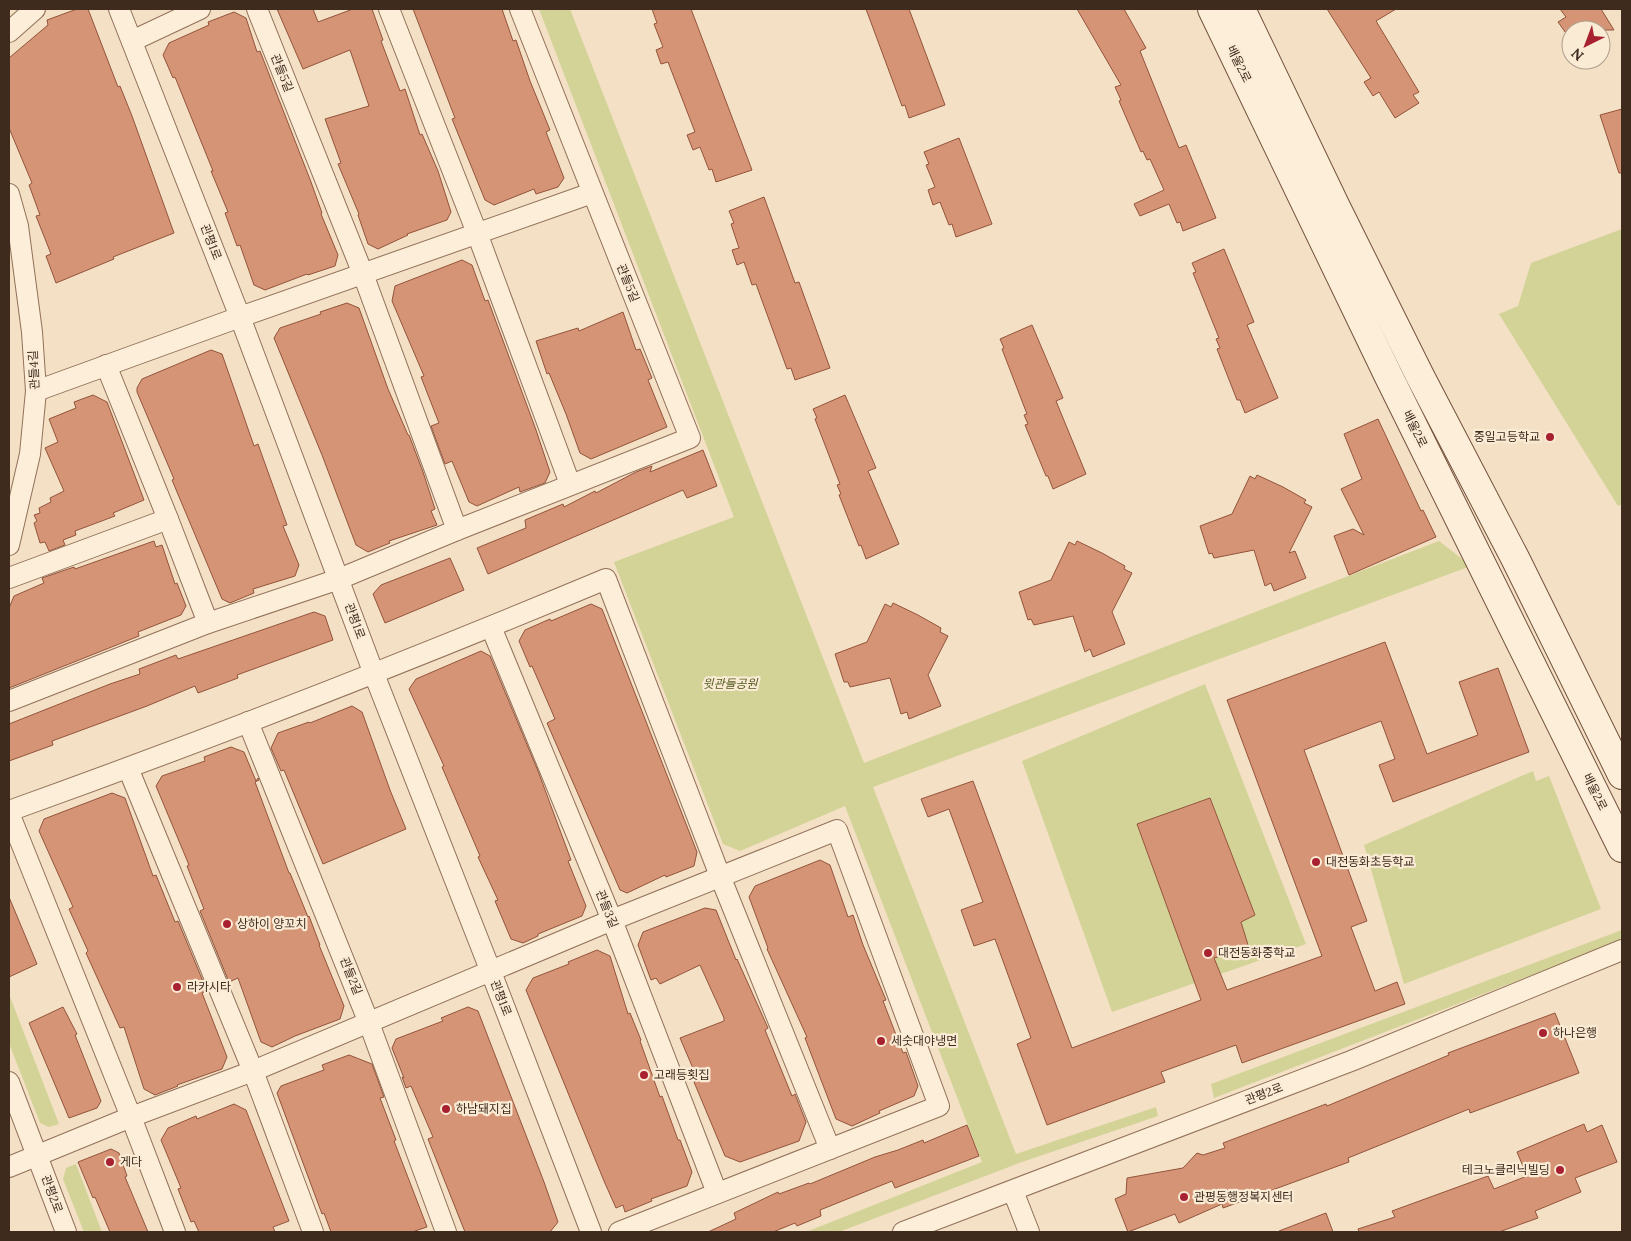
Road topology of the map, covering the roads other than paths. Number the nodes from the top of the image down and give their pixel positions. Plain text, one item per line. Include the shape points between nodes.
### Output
1 (36, 9) edge
2 (119, 9) edge
3 (200, 9) edge
4 (257, 9) edge
5 (389, 9) edge
6 (520, 9) edge
7 (1212, 9) edge
8 (1241, 9) edge
9 (9, 32) edge
10 (132, 41) junction
11 (592, 193) junction
12 (9, 194) edge
13 (477, 233) junction
14 (363, 274) junction
15 (240, 317) junction
16 (106, 365) junction
17 (36, 391) junction
18 (570, 484) junction
19 (168, 519) junction
20 (457, 530) junction
21 (9, 545) edge
22 (9, 578) edge
23 (340, 579) junction
24 (208, 624) junction
25 (491, 627) junction
26 (374, 674) junction
27 (9, 701) edge
28 (248, 722) junction
29 (128, 768) junction
30 (1622, 774) edge
31 (9, 812) edge
32 (1622, 848) edge
33 (720, 876) junction
34 (612, 920) junction
35 (1622, 950) edge
36 (492, 972) junction
37 (369, 1023) junction
38 (253, 1071) junction
39 (9, 1082) edge
40 (131, 1117) junction
41 (830, 1149) junction
42 (38, 1156) junction
43 (9, 1167) edge
44 (1014, 1190) junction
45 (717, 1193) junction
46 (66, 1232) edge
47 (175, 1232) edge
48 (313, 1232) edge
49 (446, 1232) edge
50 (591, 1232) edge
51 (619, 1232) edge
52 (903, 1232) edge
53 (1029, 1232) edge

1 - 9 street
2 - 10 street, 관평1로
3 - 10 street
4 - 14 street, 관들5길
5 - 13 street
6 - 11 street, 관들5길
7 - 32 main road, 배울2로 via 1389,377
8 - 30 main road, 배울2로 via 1420,376
10 - 15 street, 관평1로
11 - 13 street
11 - 18 street, 관들5길 via 690,438
12 - 17 street, 관들4길 via 19,235
13 - 14 street
13 - 18 street
14 - 15 street
14 - 20 street, 관들5길
15 - 16 street
15 - 23 street, 관평1로
16 - 17 street
16 - 19 street
17 - 21 street, 관들4길 via 30,454
18 - 20 street, 관들5길
19 - 22 street
19 - 24 street
20 - 23 street, 관들5길
23 - 24 street
23 - 26 street, 관평1로
24 - 27 street
25 - 26 street
25 - 33 street via 606,579
25 - 34 street, 관들3길
26 - 28 street
26 - 36 street, 관평1로
28 - 29 street
28 - 37 street, 관들2길
29 - 31 street
29 - 38 street
31 - 40 street
33 - 34 street
33 - 41 street
33 - 41 street via 837,830 939,1106
34 - 36 street
34 - 45 street, 관들3길
35 - 44 street, 관평2로 via 1351,1061
36 - 37 street
36 - 50 street, 관평1로
37 - 38 street
37 - 49 street, 관들2길
38 - 40 street
38 - 48 street
39 - 42 street, 관평2로
40 - 42 street
40 - 47 street
41 - 45 street
42 - 43 street
42 - 46 street, 관평2로
44 - 52 street, 관평2로
44 - 53 street
45 - 51 street

